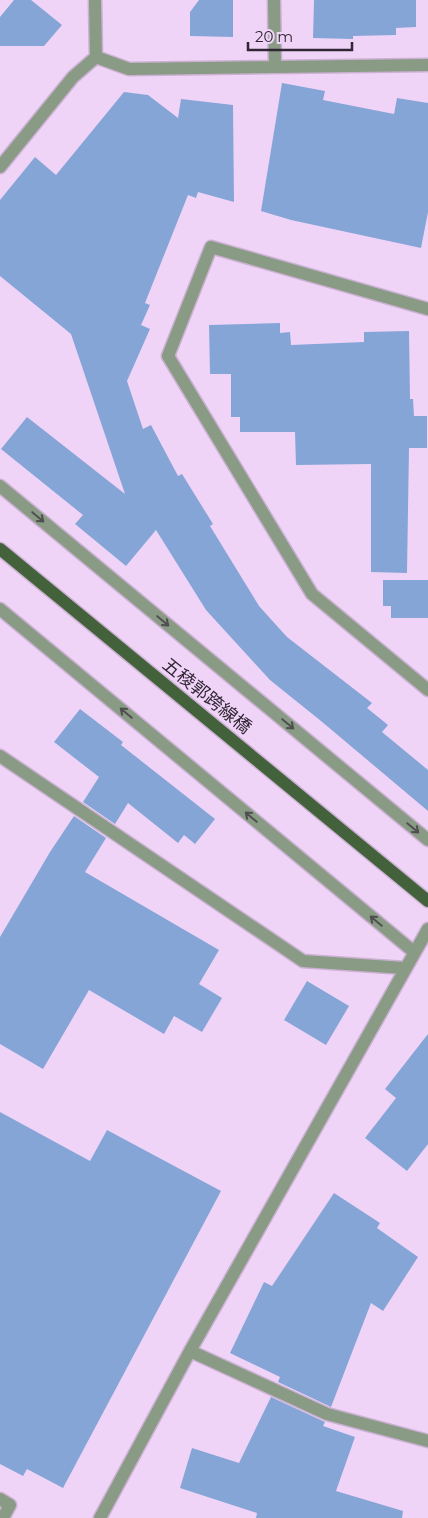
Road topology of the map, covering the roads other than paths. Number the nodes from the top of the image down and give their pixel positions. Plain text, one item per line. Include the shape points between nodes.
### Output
1 (95, 0) edge
2 (274, 0) edge
3 (96, 57) junction
4 (428, 65) edge
5 (275, 68) junction
6 (0, 166) edge
7 (428, 309) edge
8 (0, 486) edge
9 (0, 549) edge
10 (0, 609) edge
11 (428, 690) edge
12 (0, 756) edge
13 (428, 840) edge
14 (428, 901) edge
15 (428, 929) edge
16 (414, 952) junction
17 (404, 968) junction
18 (190, 1351) junction
19 (428, 1441) edge
20 (0, 1499) edge
21 (3, 1518) edge
22 (100, 1518) edge

1 - 3 street
2 - 5 street
3 - 5 street via 129,69
3 - 6 street via 73,77
4 - 5 street
7 - 11 street via 211,248 168,356 312,594
8 -> 13 street
9 - 14 main road, 五稜郭跨線橋
16 -> 10 street
12 - 17 street via 303,961
15 - 16 street
16 - 17 street
17 - 18 street
18 - 19 street via 327,1414
18 - 22 street
20 - 21 street via 10,1505

